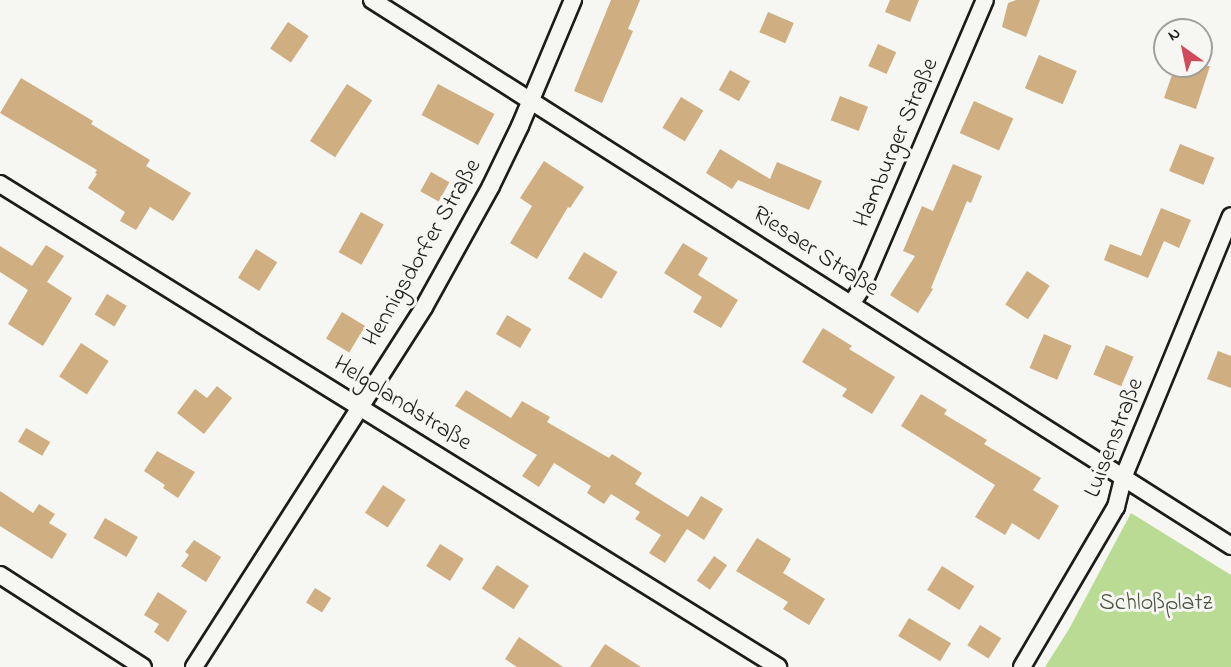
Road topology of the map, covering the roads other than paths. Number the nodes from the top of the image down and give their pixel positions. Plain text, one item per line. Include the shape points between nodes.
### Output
1 (372, 0) edge
2 (573, 0) edge
3 (985, 0) edge
4 (531, 100) junction
5 (0, 184) edge
6 (1231, 216) edge
7 (851, 304) junction
8 (361, 406) junction
9 (1123, 478) junction
10 (1231, 546) edge
11 (0, 575) edge
12 (143, 667) edge
13 (194, 667) edge
14 (778, 667) edge
15 (1022, 667) edge

1 - 4 street, Riesaer Straße
2 - 4 street, Hennigsdorfer Straße
3 - 7 street, Hamburger Straße via 861,289
4 - 7 street, Riesaer Straße
4 - 8 street, Hennigsdorfer Straße via 452,258
5 - 8 street, Helgolandstraße
6 - 9 street, Luisenstraße
7 - 9 street, Riesaer Straße
8 - 13 street, Hennigsdorfer Straße
8 - 14 street, Helgolandstraße
9 - 10 street, Riesaer Straße
9 - 15 street, Luisenstraße via 1116,507
11 - 12 street

